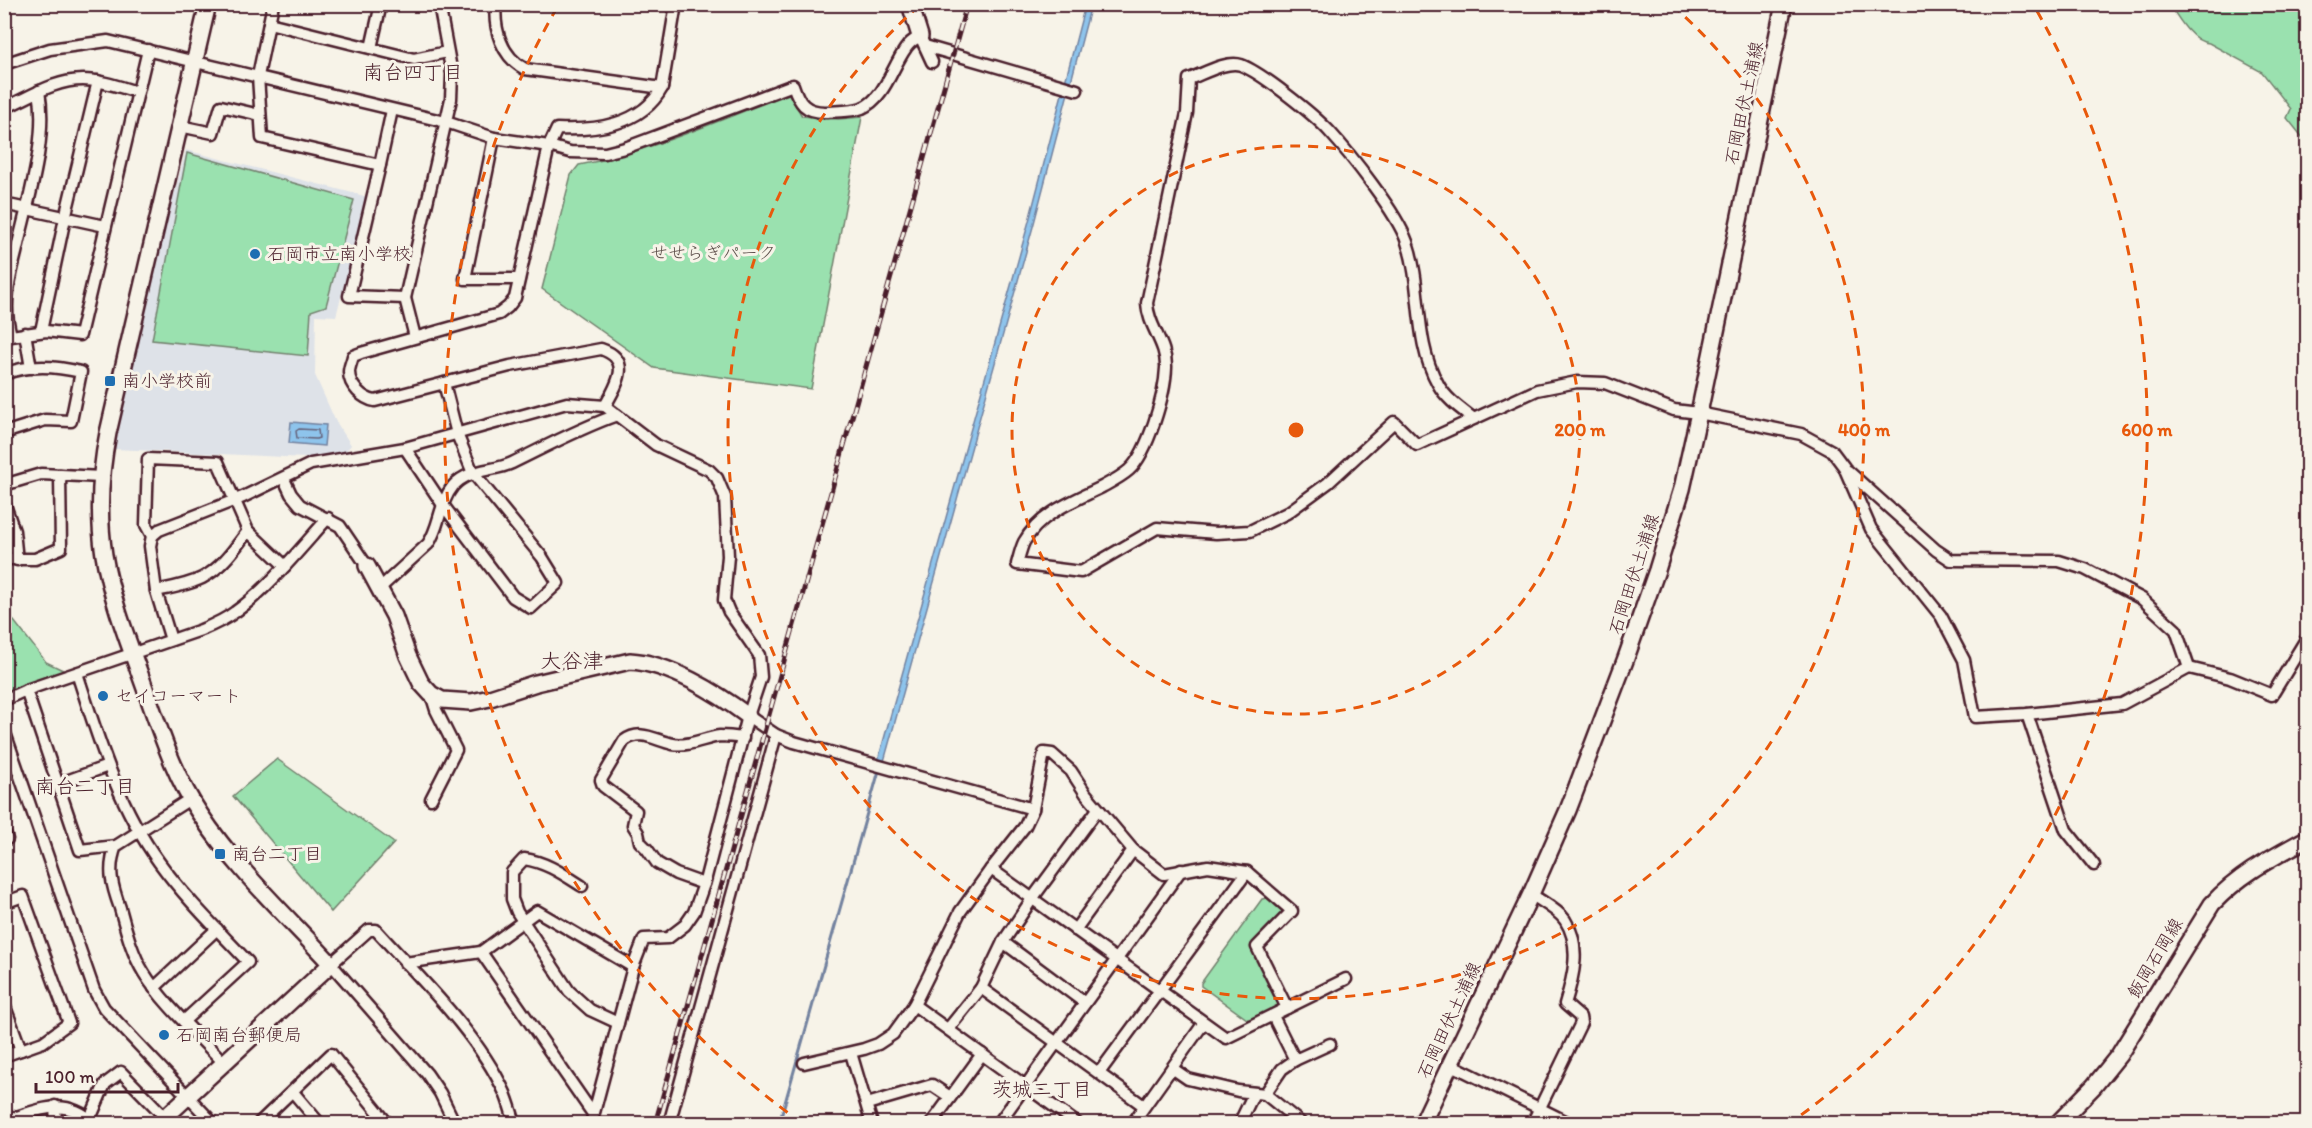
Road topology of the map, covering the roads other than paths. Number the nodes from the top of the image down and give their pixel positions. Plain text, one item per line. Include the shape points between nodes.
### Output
1 (208, 4) edge
2 (273, 4) edge
3 (381, 4) edge
4 (439, 4) edge
5 (496, 4) edge
6 (676, 4) edge
7 (910, 4) edge
8 (1784, 4) edge
9 (269, 23) junction
10 (922, 41) junction
11 (371, 48) junction
12 (148, 50) junction
13 (447, 52) junction
14 (195, 62) junction
15 (932, 62) dead end
16 (4, 63) edge
17 (258, 76) junction
18 (98, 81) junction
19 (662, 88) junction
20 (1074, 89) dead end
21 (39, 91) junction
22 (137, 92) junction
23 (392, 110) junction
24 (5, 111) edge
25 (260, 115) junction
26 (446, 122) junction
27 (180, 126) junction
28 (494, 138) junction
29 (549, 146) junction
30 (380, 165) junction
31 (4, 204) edge
32 (26, 209) junction
33 (65, 218) junction
34 (105, 226) junction
35 (519, 279) junction
36 (405, 298) junction
37 (41, 331) junction
38 (25, 333) junction
39 (8, 336) edge
40 (415, 337) junction
41 (31, 368) junction
42 (4, 374) edge
43 (444, 383) junction
44 (605, 406) junction
45 (1699, 413) junction
46 (617, 415) junction
47 (1474, 419) junction
48 (4, 433) edge
49 (457, 434) junction
50 (405, 448) junction
51 (1844, 467) junction
52 (473, 473) junction
53 (60, 475) junction
54 (101, 477) junction
55 (284, 479) junction
56 (4, 485) edge
57 (236, 500) junction
58 (4, 502) edge
59 (443, 505) junction
60 (328, 518) junction
61 (248, 531) junction
62 (152, 536) junction
63 (4, 559) edge
64 (17, 560) junction
65 (285, 566) junction
66 (367, 566) joint
67 (380, 588) junction
68 (156, 591) junction
69 (2307, 636) edge
70 (171, 640) junction
71 (132, 653) junction
72 (2189, 668) junction
73 (77, 673) junction
74 (26, 690) junction
75 (431, 694) junction
76 (4, 700) edge
77 (2027, 714) junction
78 (748, 716) junction
79 (4, 730) edge
80 (776, 735) junction
81 (743, 738) junction
82 (108, 766) junction
83 (58, 784) junction
84 (190, 799) junction
85 (431, 799) dead end
86 (1033, 809) junction
87 (1098, 809) junction
88 (139, 831) junction
89 (4, 832) edge
90 (2307, 838) edge
91 (4, 840) edge
92 (116, 846) junction
93 (1132, 850) junction
94 (2094, 865) dead end
95 (991, 869) junction
96 (1181, 870) junction
97 (1247, 872) junction
98 (704, 884) junction
99 (582, 886) dead end
100 (1530, 894) junction
101 (1032, 899) junction
102 (4, 903) edge
103 (522, 920) junction
104 (217, 929) junction
105 (1075, 930) junction
106 (1003, 942) junction
107 (481, 952) junction
108 (1116, 960) junction
109 (405, 963) junction
110 (331, 964) junction
111 (633, 967) junction
112 (1346, 979) dead end
113 (154, 988) junction
114 (981, 988) junction
115 (1160, 992) junction
116 (1085, 1002) junction
117 (4, 1004) edge
118 (914, 1005) junction
119 (1287, 1008) junction
120 (1273, 1016) junction
121 (185, 1020) junction
122 (618, 1023) junction
123 (1203, 1024) junction
124 (948, 1029) junction
125 (1056, 1043) junction
126 (1330, 1044) dead end
127 (21, 1050) junction
128 (851, 1053) junction
129 (982, 1054) junction
130 (4, 1056) edge
131 (1295, 1060) junction
132 (224, 1063) junction
133 (804, 1063) dead end
134 (1450, 1064) junction
135 (1172, 1068) junction
136 (1099, 1074) junction
137 (1026, 1086) junction
138 (293, 1092) junction
139 (1260, 1093) junction
140 (188, 1096) junction
141 (950, 1097) junction
142 (867, 1104) junction
143 (55, 1106) junction
144 (1144, 1106) junction
145 (1540, 1108) junction
146 (592, 1119) edge
147 (162, 1120) edge
148 (4, 1121) edge
149 (92, 1121) edge
150 (1071, 1122) edge
151 (56, 1124) edge
152 (214, 1124) edge
153 (258, 1124) edge
154 (320, 1124) edge
155 (388, 1124) edge
156 (455, 1124) edge
157 (515, 1124) edge
158 (669, 1124) edge
159 (872, 1124) edge
160 (931, 1124) edge
161 (998, 1124) edge
162 (1132, 1124) edge
163 (1239, 1124) edge
164 (1302, 1124) edge
165 (1422, 1124) edge
166 (1532, 1124) edge
167 (1571, 1124) edge
168 (2057, 1124) edge

1 - 14 street
2 - 9 street
3 - 11 street
4 - 13 street
5 - 19 street via 500,38 515,64 525,69
6 - 19 street
7 - 10 street
8 - 45 street, 石岡田伏土浦線
9 - 11 street
9 - 17 street
10 - 15 street
10 - 20 street
10 - 29 street via 907,46 876,98 855,110 808,110 802,106 793,85 625,148 588,154
11 - 13 street via 414,59
12 - 14 street
12 - 16 street via 108,41 50,49
12 - 22 street
13 - 26 street via 452,74
14 - 17 street
14 - 27 street
17 - 23 street
17 - 25 street
18 - 21 street via 56,84
18 - 22 street
18 - 33 street
19 - 29 street via 649,105 623,121 600,128 557,129
21 - 24 street
21 - 32 street via 43,127
22 - 34 street
23 - 26 street
23 - 30 street
25 - 27 street via 221,106 213,133
25 - 30 street via 262,138
26 - 28 street
26 - 36 street
27 - 54 street
28 - 29 street
28 - 35 street via 465,279
29 - 35 street
30 - 36 street via 349,296
31 - 32 street
32 - 33 street
32 - 39 street via 8,288
33 - 34 street
33 - 37 street
34 - 37 street via 80,335
35 - 40 street via 514,298 499,314
36 - 40 street
37 - 38 street
38 - 39 street
38 - 41 street
40 - 43 street via 353,356 349,373 353,384 368,400 375,401
41 - 42 street
41 - 48 street via 57,367 81,372 71,421 45,420
43 - 44 street via 601,349 615,357 621,377
43 - 49 street
44 - 46 street
44 - 49 street via 567,403
45 - 47 street via 1674,410 1605,383 1577,382 1536,390
45 - 51 street via 1801,434 1832,451
45 - 100 street, 石岡田伏土浦線 via 1682,489 1657,570 1568,810
46 - 52 street via 558,438 510,464
46 - 78 street via 656,445 717,478 725,497 728,556 724,600 759,655 761,666
47 - 47 street via 1417,445 1394,422 1328,483 1287,513 1250,531 1216,533 1157,528 1081,572 1017,564 1024,542 1053,512 1112,482 1130,470 1140,455 1160,408 1166,367 1163,346 1148,316 1147,303 1187,113 1189,79 1230,64 1240,65 1276,87 1328,130 1381,197 1407,239 1427,360 1438,386
49 - 50 street
49 - 52 street
50 - 55 street via 311,464
50 - 59 street
51 - 72 street via 1951,560 2058,561 2085,569 2142,599 2176,630
51 - 77 street via 1871,529 1941,616 1964,660 1975,717
52 - 59 street via 454,485
52 - 59 street via 542,557 558,583 531,608 513,597
53 - 54 street
53 - 56 street via 41,474
53 - 64 street via 61,548 35,559
54 - 71 street via 104,555
55 - 57 street
55 - 60 street via 300,505
57 - 61 street
57 - 62 street
57 - 62 street via 218,462 148,459 146,525
58 - 64 street via 14,531
59 - 67 street via 428,544
60 - 65 street
60 - 66 street via 340,526
61 - 65 street
61 - 68 street via 225,561 200,580
62 - 68 street
63 - 64 street
65 - 70 street via 236,612
66 - 67 street
67 - 75 street via 408,656
68 - 70 street
69 - 72 street via 2272,695 2230,678
70 - 71 street
71 - 73 street
71 - 84 street via 166,751
72 - 77 street via 2122,704
73 - 74 street
73 - 82 street
74 - 76 street
74 - 83 street
75 - 78 street via 442,700 490,699 536,683 630,661 643,662 722,696
75 - 85 street via 456,750
77 - 94 street via 2066,830
78 - 80 street
78 - 81 street
79 - 140 street via 94,990 104,1008
80 - 86 street
80 - 158 street
81 - 98 street
81 - 98 street via 721,736 672,744 656,737 630,737 601,780 603,786 636,811 633,825 640,843 657,863
82 - 83 street
82 - 88 street
83 - 92 street via 80,850
84 - 88 street
84 - 110 street via 227,851
86 - 87 street via 1044,753 1052,754 1071,771
86 - 95 street via 1025,826
87 - 93 street
87 - 101 street
88 - 92 street
88 - 104 street via 158,861
89 - 91 street
90 - 168 street, 飯岡石岡線 via 2245,873 2212,904 2119,1055
92 - 113 street via 110,879 132,947
93 - 96 street via 1164,874
93 - 105 street
95 - 101 street
95 - 118 street via 960,912
96 - 97 street via 1208,866
96 - 108 street
97 - 115 street
97 - 119 street via 1292,911 1257,947
98 - 111 street via 685,925 668,938 644,939
99 - 103 street via 553,868 524,859 512,872 511,885 516,912
100 - 134 street, 石岡田伏土浦線
100 - 145 street via 1564,920 1573,939 1575,973 1565,1004 1580,1017 1581,1023
101 - 105 street
101 - 106 street
102 - 127 street via 23,896 69,1023 43,1042
103 - 107 street
103 - 111 street via 537,911
103 - 122 street via 569,991 590,1010
104 - 113 street
104 - 121 street via 248,962
105 - 108 street
106 - 114 street
106 - 116 street
107 - 109 street
107 - 146 street
108 - 115 street
108 - 116 street
109 - 110 street via 376,930 369,930
109 - 157 street via 484,1057 505,1093
110 - 132 street
110 - 156 street via 427,1074
111 - 122 street
112 - 119 street
113 - 121 street
114 - 124 street
114 - 125 street
115 - 123 street
115 - 136 street
116 - 125 street
117 - 127 street
118 - 124 street
118 - 128 street via 893,1034
119 - 120 street
120 - 123 street via 1226,1038
120 - 131 street
121 - 132 street
122 - 146 street
123 - 135 street
124 - 129 street
125 - 136 street
125 - 137 street
126 - 131 street
127 - 130 street
128 - 133 street
128 - 142 street
129 - 137 street
129 - 141 street
131 - 139 street
132 - 140 street
134 - 145 street
134 - 165 street, 石岡田伏土浦線
135 - 139 street via 1188,1079
135 - 144 street
136 - 144 street
137 - 150 street
137 - 161 street
138 - 153 street
138 - 154 street
138 - 155 street via 331,1054
139 - 163 street
139 - 164 street
140 - 147 street
140 - 152 street
141 - 142 street via 932,1086
141 - 160 street
142 - 159 street
143 - 148 street
143 - 149 street via 75,1110
143 - 151 street
144 - 162 street
145 - 166 street
145 - 167 street
147 - 149 street via 121,1072 105,1084

